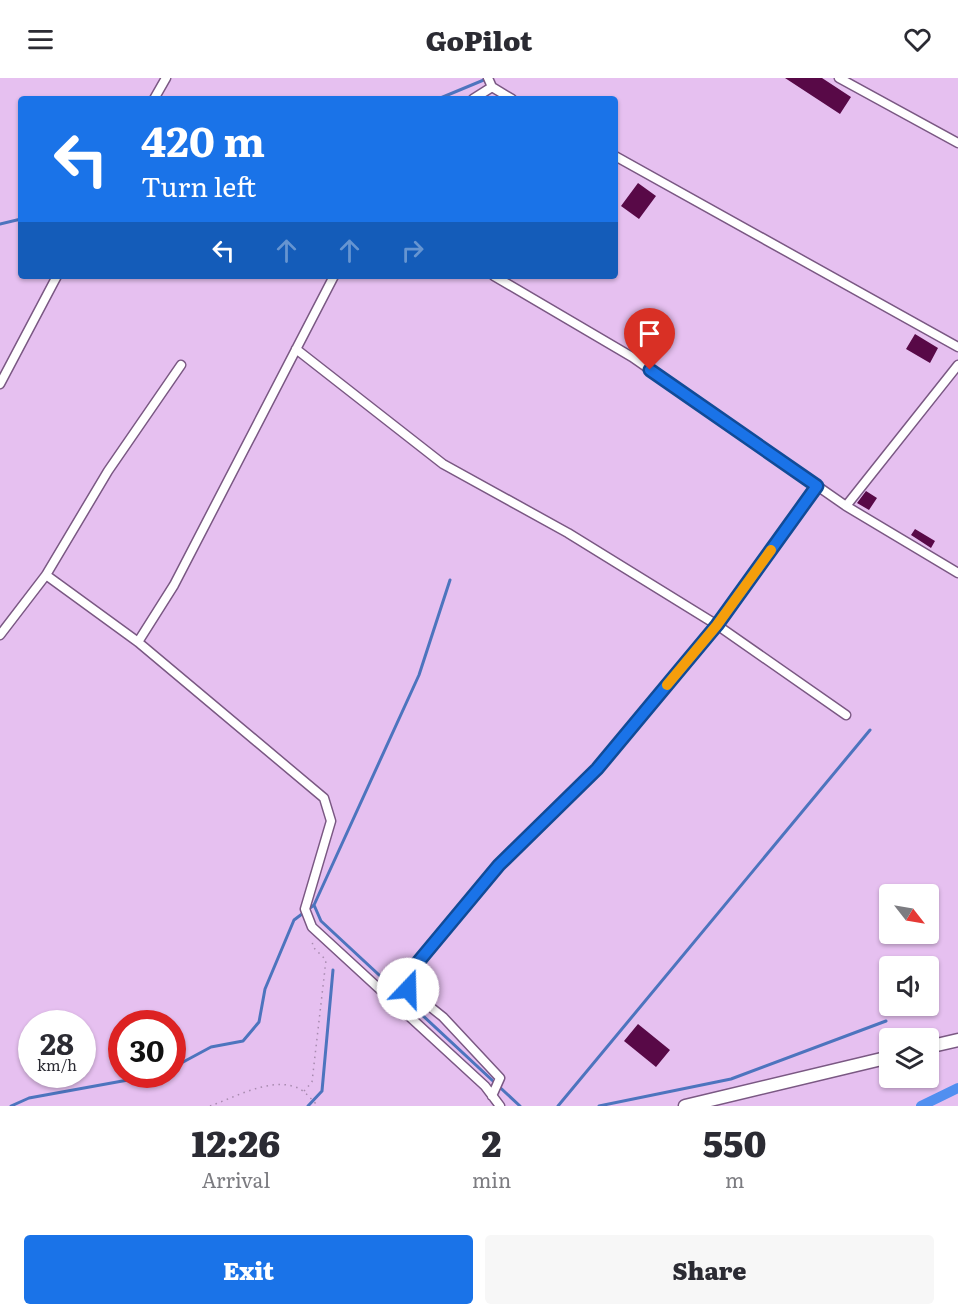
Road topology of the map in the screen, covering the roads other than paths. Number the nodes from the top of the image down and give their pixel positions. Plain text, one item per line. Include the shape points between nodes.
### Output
1 (166, 78) edge
2 (488, 78) edge
3 (839, 78) edge
4 (492, 87) junction
5 (156, 96) edge
6 (478, 96) edge
7 (507, 96) edge
8 (958, 143) edge
9 (618, 158) edge
10 (55, 279) edge
11 (331, 279) edge
12 (499, 279) edge
13 (958, 347) edge
14 (296, 349) junction
15 (181, 364) dead end
16 (958, 365) edge
17 (0, 384) edge
18 (817, 486) junction
19 (846, 506) junction
20 (958, 573) edge
21 (46, 576) junction
22 (717, 625) junction
23 (0, 635) edge
24 (138, 642) junction
25 (846, 715) dead end
26 (958, 1040) edge
27 (939, 1044) edge
28 (879, 1060) edge
29 (492, 1096) junction
30 (500, 1106) edge
31 (685, 1106) edge

1 - 5 street
2 - 4 street
3 - 8 street
4 - 6 street
4 - 7 street
9 - 13 street
10 - 17 street
11 - 14 street
12 - 18 street via 632,357
14 - 22 street via 443,464 568,533
14 - 24 street via 174,585
15 - 21 street via 108,471
16 - 19 street
18 - 19 street
18 - 22 street
19 - 20 street
21 - 23 street
21 - 24 street
22 - 25 street
22 - 29 street via 597,769 499,865 409,973 408,989 443,1017 500,1078
24 - 29 street via 324,798 331,821 305,909 312,927
26 - 27 street
28 - 31 street
29 - 30 street

